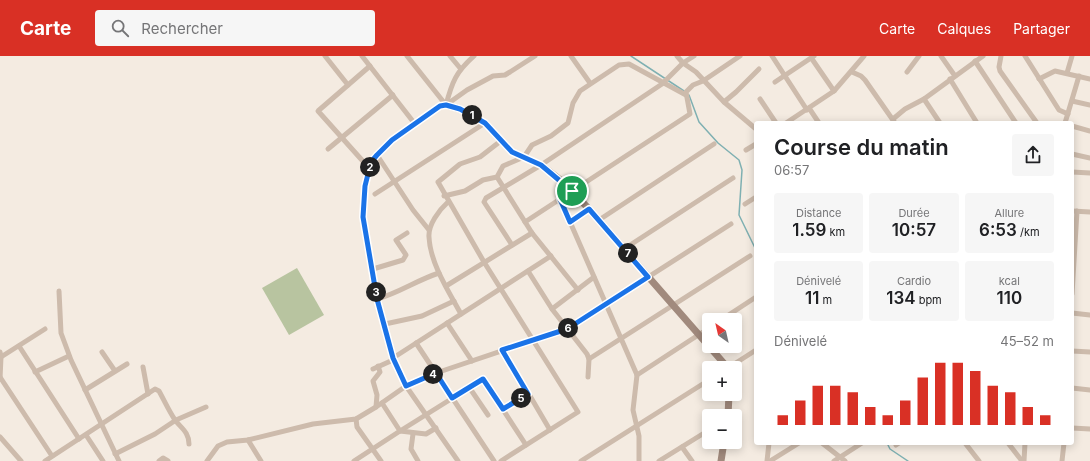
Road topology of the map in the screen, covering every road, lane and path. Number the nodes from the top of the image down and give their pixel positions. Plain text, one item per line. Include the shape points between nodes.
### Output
1 (325, 56) edge
2 (362, 56) edge
3 (407, 56) edge
4 (450, 56) edge
5 (474, 56) edge
6 (535, 56) edge
7 (571, 56) edge
8 (677, 56) edge
9 (694, 56) edge
10 (740, 56) edge
11 (772, 56) edge
12 (864, 56) edge
13 (920, 56) edge
14 (941, 56) edge
15 (983, 56) edge
16 (1001, 56) edge
17 (1024, 56) edge
18 (1072, 56) edge
19 (813, 57) edge
20 (975, 61) junction
21 (683, 63) junction
22 (370, 66) junction
23 (460, 68) junction
24 (759, 69) dead end
25 (852, 72) junction
26 (907, 72) dead end
27 (1068, 73) junction
28 (785, 76) junction
29 (955, 76) junction
30 (1080, 76) junction
31 (950, 79) junction
32 (1039, 79) junction
33 (1090, 79) edge
34 (703, 81) junction
35 (775, 82) dead end
36 (590, 83) junction
37 (663, 83) junction
38 (348, 85) junction
39 (834, 91) junction
40 (393, 95) junction
41 (686, 95) junction
42 (760, 99) dead end
43 (924, 99) junction
44 (1072, 100) junction
45 (724, 102) junction
46 (446, 105) junction
47 (1090, 105) edge
48 (808, 109) junction
49 (1068, 114) junction
50 (775, 121) edge
51 (789, 121) edge
52 (817, 121) edge
53 (894, 121) edge
54 (939, 121) edge
55 (977, 121) edge
56 (1015, 121) edge
57 (1035, 121) edge
58 (1066, 121) edge
59 (485, 123) junction
60 (415, 124) junction
61 (754, 127) edge
62 (1074, 127) edge
63 (1090, 131) edge
64 (342, 137) junction
65 (502, 140) junction
66 (714, 144) dead end
67 (754, 145) edge
68 (328, 149) dead end
69 (746, 150) dead end
70 (1074, 154) edge
71 (377, 155) junction
72 (524, 157) junction
73 (1090, 158) edge
74 (541, 165) junction
75 (369, 168) junction
76 (1074, 172) edge
77 (1090, 173) edge
78 (497, 177) junction
79 (733, 178) dead end
80 (394, 181) junction
81 (504, 189) junction
82 (572, 191) junction
83 (375, 194) dead end
84 (444, 196) junction
85 (754, 198) edge
86 (560, 199) junction
87 (448, 202) junction
88 (745, 204) dead end
89 (589, 209) junction
90 (1075, 211) edge
91 (1090, 212) edge
92 (599, 220) junction
93 (525, 222) junction
94 (570, 222) junction
95 (731, 224) dead end
96 (429, 230) junction
97 (407, 233) dead end
98 (532, 233) junction
99 (512, 245) junction
100 (1074, 245) edge
101 (624, 249) junction
102 (551, 256) junction
103 (750, 256) dead end
104 (484, 262) junction
105 (373, 269) junction
106 (528, 271) junction
107 (439, 273) junction
108 (594, 277) junction
109 (648, 277) junction
110 (446, 286) junction
111 (501, 289) junction
112 (578, 290) junction
113 (59, 291) dead end
114 (377, 299) junction
115 (754, 299) edge
116 (454, 301) junction
117 (606, 304) junction
118 (673, 305) junction
119 (552, 309) junction
120 (732, 313) edge
121 (1074, 313) edge
122 (461, 314) junction
123 (1090, 315) edge
124 (447, 323) junction
125 (385, 324) junction
126 (45, 329) dead end
127 (567, 329) junction
128 (702, 333) edge
129 (699, 335) junction
130 (622, 338) junction
131 (533, 340) junction
132 (416, 343) junction
133 (19, 346) junction
134 (502, 350) junction
135 (754, 351) edge
136 (1074, 351) edge
137 (102, 352) dead end
138 (1090, 352) edge
139 (1, 354) edge
140 (70, 356) junction
141 (393, 359) junction
142 (589, 359) junction
143 (472, 361) junction
144 (722, 361) edge
145 (739, 361) edge
146 (127, 364) dead end
147 (143, 367) dead end
148 (115, 371) junction
149 (35, 372) junction
150 (436, 373) junction
151 (638, 375) junction
152 (588, 377) dead end
153 (0, 378) edge
154 (702, 384) edge
155 (406, 386) junction
156 (469, 387) junction
157 (1074, 388) edge
158 (85, 390) junction
159 (1090, 390) edge
160 (148, 394) junction
161 (528, 394) junction
162 (452, 398) junction
163 (382, 403) junction
164 (206, 406) dead end
165 (376, 407) junction
166 (503, 409) junction
167 (426, 415) junction
168 (488, 415) dead end
169 (356, 419) junction
170 (176, 420) junction
171 (101, 425) junction
172 (637, 426) junction
173 (436, 428) junction
174 (1074, 428) edge
175 (1090, 429) edge
176 (550, 430) junction
177 (400, 431) junction
178 (413, 434) junction
179 (702, 434) edge
180 (86, 435) junction
181 (1, 439) edge
182 (79, 439) junction
183 (248, 440) junction
184 (189, 444) dead end
185 (526, 445) junction
186 (769, 445) edge
187 (796, 445) edge
188 (824, 445) edge
189 (860, 445) edge
190 (967, 445) edge
191 (1010, 445) edge
192 (1024, 445) edge
193 (1064, 445) edge
194 (682, 447) junction
195 (0, 448) edge
196 (372, 449) junction
197 (723, 449) edge
198 (52, 456) junction
199 (116, 458) edge
200 (842, 459) edge
201 (21, 461) edge
202 (45, 461) edge
203 (104, 461) edge
204 (159, 461) edge
205 (168, 461) edge
206 (207, 461) edge
207 (261, 461) edge
208 (354, 461) edge
209 (380, 461) edge
210 (418, 461) edge
211 (458, 461) edge
212 (494, 461) edge
213 (501, 461) edge
214 (581, 461) edge
215 (638, 461) edge
216 (659, 461) edge
217 (692, 461) edge
218 (721, 461) edge
219 (769, 461) edge
220 (834, 461) edge
221 (979, 461) edge
222 (1023, 461) edge
223 (1062, 461) edge

1 - 38 street
2 - 22 street
3 - 46 street
4 - 23 street
5 - 23 street
6 - 46 street via 505,75 494,76 474,86
7 - 36 street
8 - 21 street
9 - 21 street
10 - 34 street
11 - 28 street
12 - 25 street
13 - 26 street
14 - 29 street
15 - 20 street
16 - 57 street via 1000,71
17 - 32 street
18 - 27 street
19 - 28 street
19 - 39 street
20 - 29 street
20 - 56 street
21 - 34 street via 696,72
21 - 37 street
22 - 38 street
22 - 40 street
23 - 46 street
24 - 45 street
25 - 39 street
25 - 53 street via 865,80
27 - 30 street
27 - 32 street via 1055,71
28 - 35 street
28 - 48 street
29 - 31 street
30 - 33 street
30 - 44 street
31 - 43 street
31 - 55 street
32 - 49 street via 1059,110
34 - 41 street via 693,85
34 - 45 street
36 - 37 street via 619,65 629,64
36 - 72 street via 580,91 573,103 568,123 551,136 532,145
37 - 41 street
37 - 74 street
38 - 64 street via 318,111
39 - 48 street
40 - 60 street
40 - 64 street
41 - 82 street via 690,114
42 - 50 street
43 - 53 street via 905,109
43 - 54 street
44 - 47 street
44 - 49 street
45 - 61 street
46 - 59 street via 460,109
46 - 60 street via 440,106
48 - 51 street
48 - 52 street
49 - 58 street
59 - 65 street
59 - 80 street
60 - 71 street via 392,140
62 - 63 street
64 - 68 street
64 - 75 street
65 - 72 street via 512,152
65 - 84 street via 480,157 460,164 438,182
66 - 92 street
67 - 69 street
70 - 73 street
71 - 75 street
71 - 80 street
72 - 74 street
72 - 78 street via 503,166
74 - 81 street
74 - 82 street
75 - 105 street via 363,217
76 - 77 street
78 - 81 street
78 - 84 street via 483,180 465,191
79 - 101 street
80 - 83 street
80 - 96 street
81 - 93 street
81 - 99 street via 484,202
82 - 86 street
82 - 89 street
84 - 87 street
85 - 88 street
86 - 93 street
86 - 94 street
87 - 96 street via 438,213
87 - 104 street
89 - 92 street
89 - 94 street
90 - 91 street
90 - 100 street
92 - 101 street
93 - 98 street
94 - 108 street
95 - 109 street
96 - 107 street via 428,237
97 - 105 street via 396,240 406,255 403,260
98 - 99 street
98 - 102 street
99 - 104 street
101 - 109 street
102 - 106 street
102 - 112 street
103 - 118 street
104 - 110 street
104 - 111 street
105 - 114 street
106 - 111 street
106 - 119 street
107 - 110 street
107 - 114 street via 419,279 396,293
108 - 112 street
108 - 117 street
109 - 117 street
109 - 118 street
110 - 116 street
111 - 122 street
111 - 131 street
112 - 119 street
113 - 140 street via 61,333
114 - 125 street
115 - 120 street
116 - 122 street
116 - 125 street via 422,316
117 - 127 street
117 - 130 street
118 - 129 street
118 - 130 street
119 - 127 street
121 - 123 street
122 - 124 street
124 - 132 street
124 - 143 street
125 - 141 street
126 - 133 street
127 - 131 street
127 - 142 street
128 - 129 street
129 - 144 street
129 - 151 street
130 - 142 street
130 - 151 street
131 - 134 street
131 - 176 street via 578,412
132 - 141 street
132 - 150 street
133 - 139 street
133 - 149 street
134 - 143 street
134 - 161 street
135 - 145 street
136 - 138 street
137 - 148 street
139 - 153 street
140 - 149 street
140 - 158 street
141 - 155 street
141 - 165 street via 376,367 380,372 373,381 377,395
142 - 152 street
143 - 150 street
146 - 148 street
147 - 160 street
148 - 158 street
149 - 182 street
150 - 155 street
150 - 162 street
151 - 172 street via 633,410
153 - 198 street
154 - 172 street
155 - 163 street
155 - 167 street
156 - 162 street
156 - 166 street via 483,379
156 - 168 street
157 - 159 street
158 - 171 street
160 - 170 street via 156,389 159,391
160 - 171 street
161 - 166 street
161 - 176 street
162 - 167 street
162 - 212 street
163 - 165 street
163 - 177 street
164 - 170 street
165 - 169 street
166 - 185 street
167 - 173 street
167 - 177 street
169 - 183 street via 313,424
169 - 196 street
170 - 184 street via 189,437
170 - 199 street
171 - 180 street
171 - 199 street
172 - 214 street
172 - 215 street
173 - 178 street via 426,434
173 - 211 street
174 - 175 street
176 - 185 street
177 - 178 street
177 - 196 street
178 - 210 street via 411,448
179 - 194 street
180 - 182 street
180 - 203 street
181 - 195 street
181 - 201 street
182 - 198 street
183 - 206 street via 227,442 218,446
183 - 207 street
185 - 213 street
186 - 219 street
187 - 219 street
188 - 200 street
189 - 200 street
190 - 221 street
191 - 222 street
192 - 222 street
193 - 223 street
194 - 216 street
194 - 217 street
196 - 208 street
196 - 209 street
197 - 218 street
198 - 202 street
200 - 220 street
204 - 205 street via 163,458

